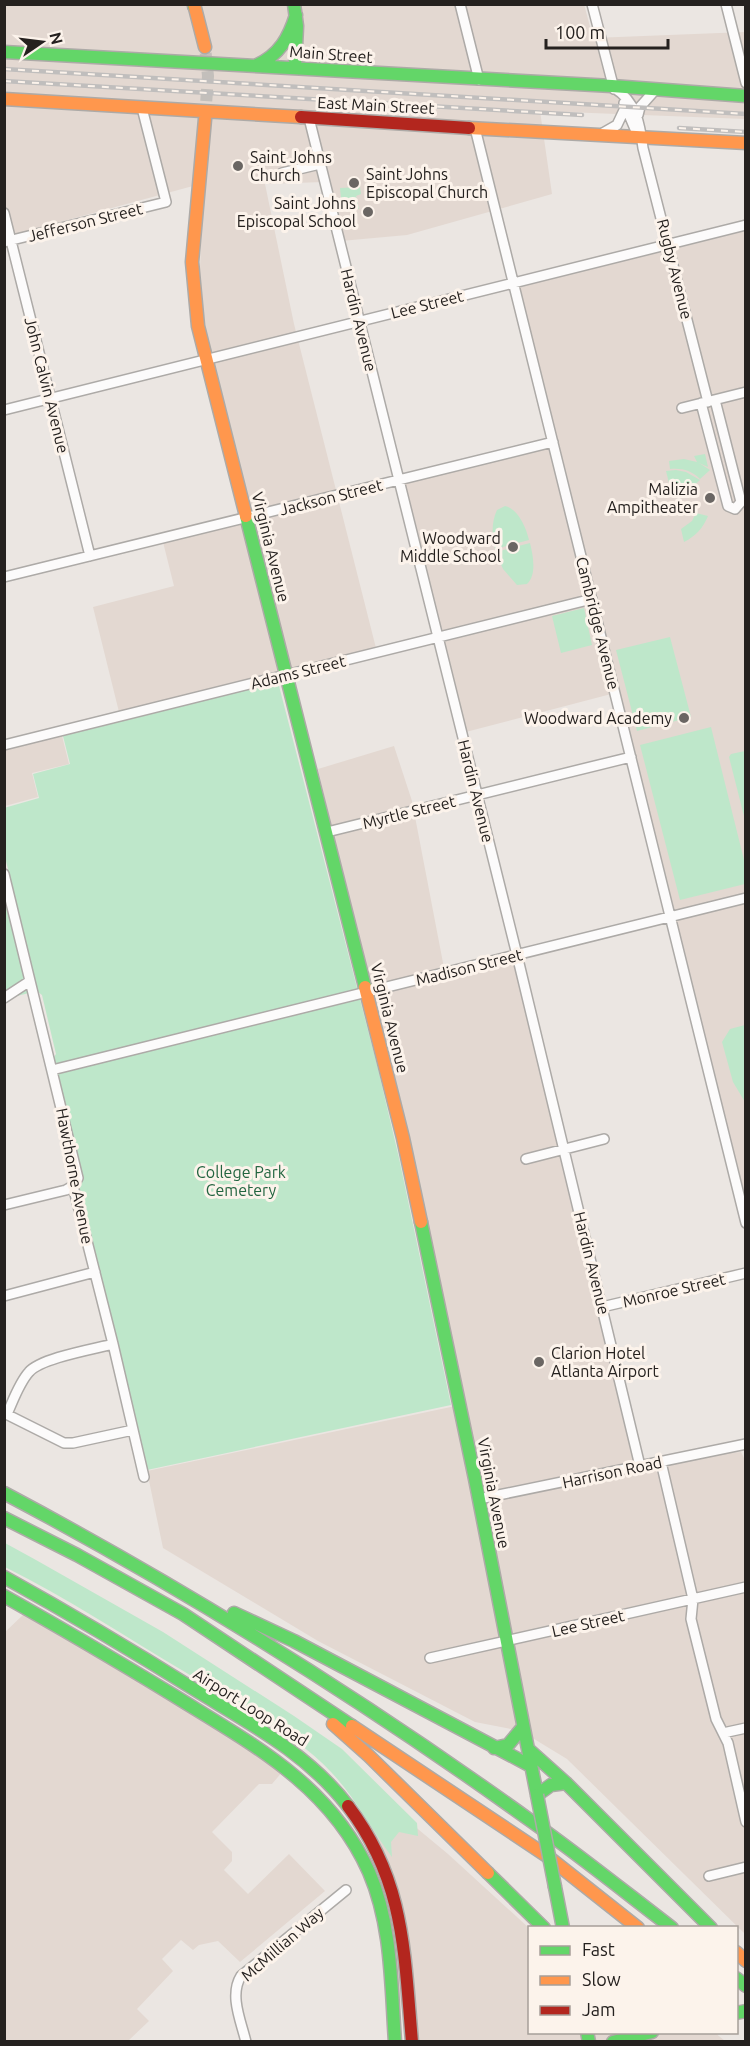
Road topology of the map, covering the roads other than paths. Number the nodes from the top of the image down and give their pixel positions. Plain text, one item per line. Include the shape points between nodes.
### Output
1 (460, 4) edge
2 (592, 4) edge
3 (726, 4) edge
4 (194, 5) edge
5 (295, 10) edge
6 (205, 47) tunnel mouth
7 (4, 52) edge
8 (255, 66) junction
9 (296, 68) junction
10 (479, 80) junction
11 (746, 83) edge
12 (612, 86) junction
13 (656, 89) junction
14 (746, 96) edge
15 (4, 99) edge
16 (626, 106) junction
17 (142, 108) junction
18 (638, 116) junction
19 (309, 118) junction
20 (205, 119) tunnel mouth
21 (475, 128) junction
22 (601, 133) junction
23 (642, 136) junction
24 (746, 143) edge
25 (320, 164) junction
26 (282, 173) dead end
27 (4, 213) edge
28 (746, 225) edge
29 (8, 241) edge
30 (668, 244) junction
31 (514, 283) junction
32 (359, 321) junction
33 (206, 360) junction
34 (746, 392) edge
35 (51, 398) junction
36 (708, 402) junction
37 (682, 408) dead end
38 (4, 410) edge
39 (553, 441) junction
40 (399, 480) junction
41 (246, 518) junction
42 (90, 556) junction
43 (4, 577) edge
44 (592, 598) junction
45 (438, 637) junction
46 (286, 675) junction
47 (4, 745) edge
48 (631, 757) junction
49 (477, 795) junction
50 (327, 832) junction
51 (4, 874) edge
52 (746, 898) edge
53 (670, 917) junction
54 (517, 955) junction
55 (30, 981) junction
56 (367, 992) junction
57 (4, 998) edge
58 (52, 1070) junction
59 (604, 1139) dead end
60 (564, 1149) junction
61 (526, 1159) dead end
62 (73, 1186) junction
63 (4, 1205) edge
64 (746, 1223) edge
65 (95, 1272) junction
66 (746, 1273) edge
67 (4, 1296) edge
68 (602, 1306) junction
69 (113, 1344) junction
70 (6, 1414) edge
71 (133, 1430) junction
72 (746, 1444) edge
73 (661, 1461) junction
74 (640, 1466) junction
75 (144, 1477) dead end
76 (4, 1493) edge
77 (478, 1499) junction
78 (4, 1518) edge
79 (4, 1577) edge
80 (746, 1587) edge
81 (4, 1596) edge
82 (198, 1599) junction
83 (693, 1599) junction
84 (183, 1614) junction
85 (507, 1641) junction
86 (429, 1658) dead end
87 (523, 1727) junction
88 (746, 1728) edge
89 (723, 1733) junction
90 (494, 1748) junction
91 (528, 1749) junction
92 (531, 1766) junction
93 (566, 1783) junction
94 (537, 1795) junction
95 (746, 1822) edge
96 (746, 1867) edge
97 (709, 1876) dead end
98 (346, 1890) dead end
99 (542, 1926) edge
100 (563, 1926) edge
101 (635, 1926) edge
102 (669, 1926) edge
103 (709, 1926) edge
104 (644, 2034) edge
105 (246, 2042) edge
106 (395, 2042) edge
107 (412, 2042) edge
108 (614, 2042) edge

1 - 10 street
2 - 12 street, Rugby Avenue
3 - 11 street
4 - 6 main road
5 - 8 main road via 293,27 280,50
5 - 9 main road
7 - 8 main road, Main Street
8 - 9 main road, Main Street
9 - 10 main road, Main Street
10 - 12 main road, Main Street
12 - 13 main road, Main Street
12 - 16 street, Rugby Avenue
12 - 18 street, Rugby Avenue via 622,92
13 - 14 main road, Main Street
13 - 18 street via 644,101
15 - 17 main road, East Main Street
16 - 22 street via 617,125
16 - 23 street, Rugby Avenue
17 - 19 main road, East Main Street
17 - 29 street, Jefferson Street via 166,202
18 - 23 street, Rugby Avenue
19 - 21 main road, East Main Street
19 - 25 street, Hardin Avenue
20 - 33 main road, Virginia Avenue via 192,262 198,326
21 - 22 main road, East Main Street
21 - 31 street, Cambridge Avenue
22 - 23 main road, East Main Street
23 - 24 main road, East Main Street
23 - 30 street, Rugby Avenue
25 - 26 street
25 - 32 street, Hardin Avenue
27 - 29 street, John Calvin Avenue
28 - 30 street, Lee Street
29 - 35 street, John Calvin Avenue
30 - 31 street, Lee Street
30 - 36 street, Rugby Avenue
31 - 32 street, Lee Street
31 - 39 street, Cambridge Avenue
32 - 33 street, Lee Street
32 - 40 street, Hardin Avenue
33 - 35 street, Lee Street
33 - 41 main road, Virginia Avenue
34 - 36 street
35 - 38 street, Lee Street
35 - 42 street, John Calvin Avenue
36 - 36 street via 741,502 735,509 728,506
36 - 37 street
39 - 40 street, Jackson Street
39 - 44 street, Cambridge Avenue
40 - 41 street, Jackson Street
40 - 45 street, Hardin Avenue
41 - 42 street, Jackson Street
41 - 46 main road, Virginia Avenue
42 - 43 street, Jackson Street
44 - 45 street, Adams Street
44 - 48 street, Cambridge Avenue
45 - 46 street, Adams Street
45 - 49 street, Hardin Avenue
46 - 47 street, Adams Street
46 - 50 main road, Virginia Avenue
48 - 49 street, Myrtle Street
48 - 53 street, Cambridge Avenue
49 - 50 street, Myrtle Street
49 - 54 street, Hardin Avenue
50 - 56 main road, Virginia Avenue
51 - 55 street, Hawthorne Avenue
52 - 53 street, Madison Street
53 - 54 street, Madison Street
53 - 64 street, Cambridge Avenue
54 - 56 street, Madison Street
54 - 60 street, Hardin Avenue
55 - 57 street
55 - 58 street, Hawthorne Avenue
56 - 58 street, Madison Street
56 - 77 main road, Virginia Avenue via 403,1137
58 - 62 street, Hawthorne Avenue via 78,1178
59 - 60 street
60 - 61 street
60 - 68 street, Hardin Avenue
62 - 63 street
62 - 65 street, Hawthorne Avenue
65 - 67 street
65 - 69 street, Hawthorne Avenue
66 - 68 street, Monroe Street
68 - 74 street, Hardin Avenue
69 - 70 street via 34,1368
69 - 71 street, Hawthorne Avenue
70 - 71 street via 64,1443
71 - 75 street, Hawthorne Avenue
72 - 73 street, Harrison Road
73 - 74 street, Harrison Road
73 - 83 street
74 - 77 street, Harrison Road
76 - 82 main road
77 - 85 main road, Virginia Avenue
78 - 84 main road
79 - 107 main road, Airport Loop Road via 280,1742 336,1791 378,1853 392,1888 403,1938
80 - 83 street, Lee Street
81 - 106 main road, Airport Loop Road via 75,1635 271,1756 325,1802 364,1861 376,1894 388,1952
82 - 90 main road via 294,1641
82 - 102 main road via 532,1822
83 - 85 street, Lee Street
83 - 89 street via 691,1619
84 - 99 main road via 201,1636 297,1696 332,1723
84 - 101 main road via 547,1856
85 - 86 street, Lee Street
85 - 87 main road, Virginia Avenue
87 - 90 main road via 508,1745
87 - 91 main road, Virginia Avenue
88 - 89 street
89 - 95 street
90 - 92 main road
91 - 92 main road, Virginia Avenue
91 - 93 main road
92 - 94 main road, Virginia Avenue
93 - 94 main road via 551,1785
93 - 103 main road
94 - 100 main road, Virginia Avenue, bridge
96 - 97 street
98 - 105 street, McMillian Way via 238,1980 235,1995
104 - 108 main road

